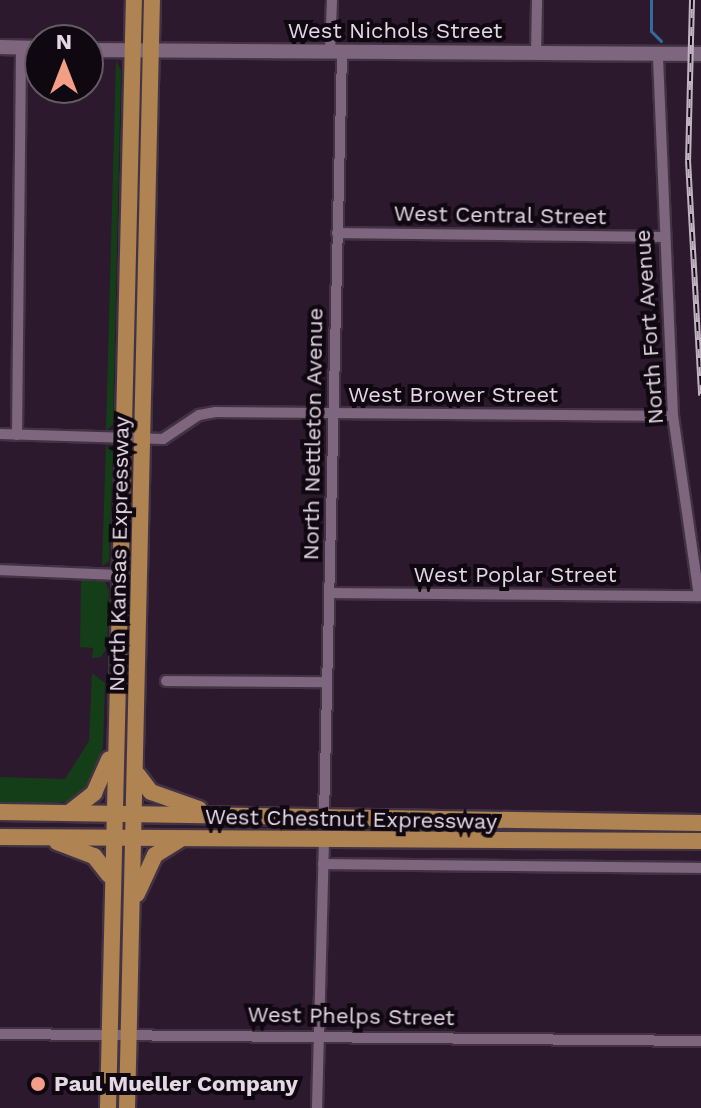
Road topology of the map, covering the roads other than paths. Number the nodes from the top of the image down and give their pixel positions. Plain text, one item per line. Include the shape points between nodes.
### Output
1 (134, 0) edge
2 (152, 0) edge
3 (332, 0) edge
4 (537, 0) edge
5 (0, 47) edge
6 (21, 48) joint
7 (104, 50) edge
8 (133, 51) junction
9 (151, 51) junction
10 (336, 52) junction
11 (536, 54) junction
12 (658, 54) junction
13 (701, 54) edge
14 (337, 233) junction
15 (663, 237) junction
16 (333, 414) junction
17 (673, 416) junction
18 (0, 434) edge
19 (17, 435) junction
20 (124, 439) junction
21 (142, 439) junction
22 (0, 570) edge
23 (120, 575) junction
24 (329, 593) junction
25 (699, 596) edge
26 (166, 681) dead end
27 (327, 682) junction
28 (115, 738) junction
29 (138, 775) junction
30 (0, 812) edge
31 (67, 813) junction
32 (113, 814) junction
33 (136, 814) junction
34 (220, 815) junction
35 (324, 817) junction
36 (701, 823) edge
37 (0, 837) edge
38 (45, 837) junction
39 (112, 837) junction
40 (135, 838) junction
41 (190, 839) junction
42 (324, 841) junction
43 (701, 841) edge
44 (323, 864) junction
45 (701, 868) edge
46 (110, 877) junction
47 (131, 919) junction
48 (0, 1034) edge
49 (107, 1035) junction
50 (127, 1035) junction
51 (319, 1035) junction
52 (701, 1041) edge
53 (108, 1108) edge
54 (127, 1108) edge
55 (317, 1108) edge

1 - 8 main road, North Kansas Expressway
2 - 9 main road, North Kansas Expressway
3 - 10 street, North Nettleton Avenue
4 - 11 street
5 - 6 street
6 - 19 street
7 - 8 street, West Nichols Street
8 - 9 street, West Nichols Street
8 - 20 main road, North Kansas Expressway
9 - 10 street, West Nichols Street
9 - 21 main road, North Kansas Expressway
10 - 11 street, West Nichols Street
10 - 14 street, North Nettleton Avenue
11 - 12 street, West Nichols Street
12 - 13 street, West Nichols Street
12 - 15 street, North Fort Avenue
14 - 15 street, West Central Street
14 - 16 street, North Nettleton Avenue
15 - 17 street, North Fort Avenue
16 - 17 street, West Brower Street
16 - 21 street, West Brower Street via 206,413 174,436
16 - 24 street, North Nettleton Avenue
17 - 25 street, North Fort Avenue
18 - 19 street, West Brower Street
19 - 20 street, West Brower Street
20 - 21 street, West Brower Street
20 - 23 main road, North Kansas Expressway
21 - 29 main road, North Kansas Expressway
22 - 23 street
23 - 28 main road, North Kansas Expressway
24 - 25 street, West Poplar Street
24 - 27 street, North Nettleton Avenue
26 - 27 street
27 - 35 street, North Nettleton Avenue
28 - 31 main road via 94,793
28 - 32 main road, North Kansas Expressway
29 - 33 main road, North Kansas Expressway
29 - 34 main road via 151,792
30 - 31 main road, West Chestnut Expressway
31 - 32 main road, West Chestnut Expressway
32 - 33 main road, West Chestnut Expressway
32 - 39 main road, North Kansas Expressway
33 - 34 main road, West Chestnut Expressway
33 - 40 main road, North Kansas Expressway
34 - 35 main road, West Chestnut Expressway
35 - 36 main road, West Chestnut Expressway
37 - 38 main road, West Chestnut Expressway
38 - 39 main road, West Chestnut Expressway
38 - 46 main road via 94,856
39 - 40 main road, West Chestnut Expressway
39 - 46 main road, North Kansas Expressway
40 - 41 main road, West Chestnut Expressway
40 - 47 main road, North Kansas Expressway
41 - 42 main road, West Chestnut Expressway
41 - 47 main road via 165,844 155,855
42 - 43 main road, West Chestnut Expressway
42 - 44 street
44 - 45 street
44 - 51 street
46 - 49 main road, North Kansas Expressway
47 - 50 main road, North Kansas Expressway
48 - 49 street, West Phelps Street
49 - 50 street, West Phelps Street
49 - 53 main road, North Kansas Expressway
50 - 51 street, West Phelps Street
50 - 54 main road, North Kansas Expressway
51 - 52 street, West Phelps Street
51 - 55 street

